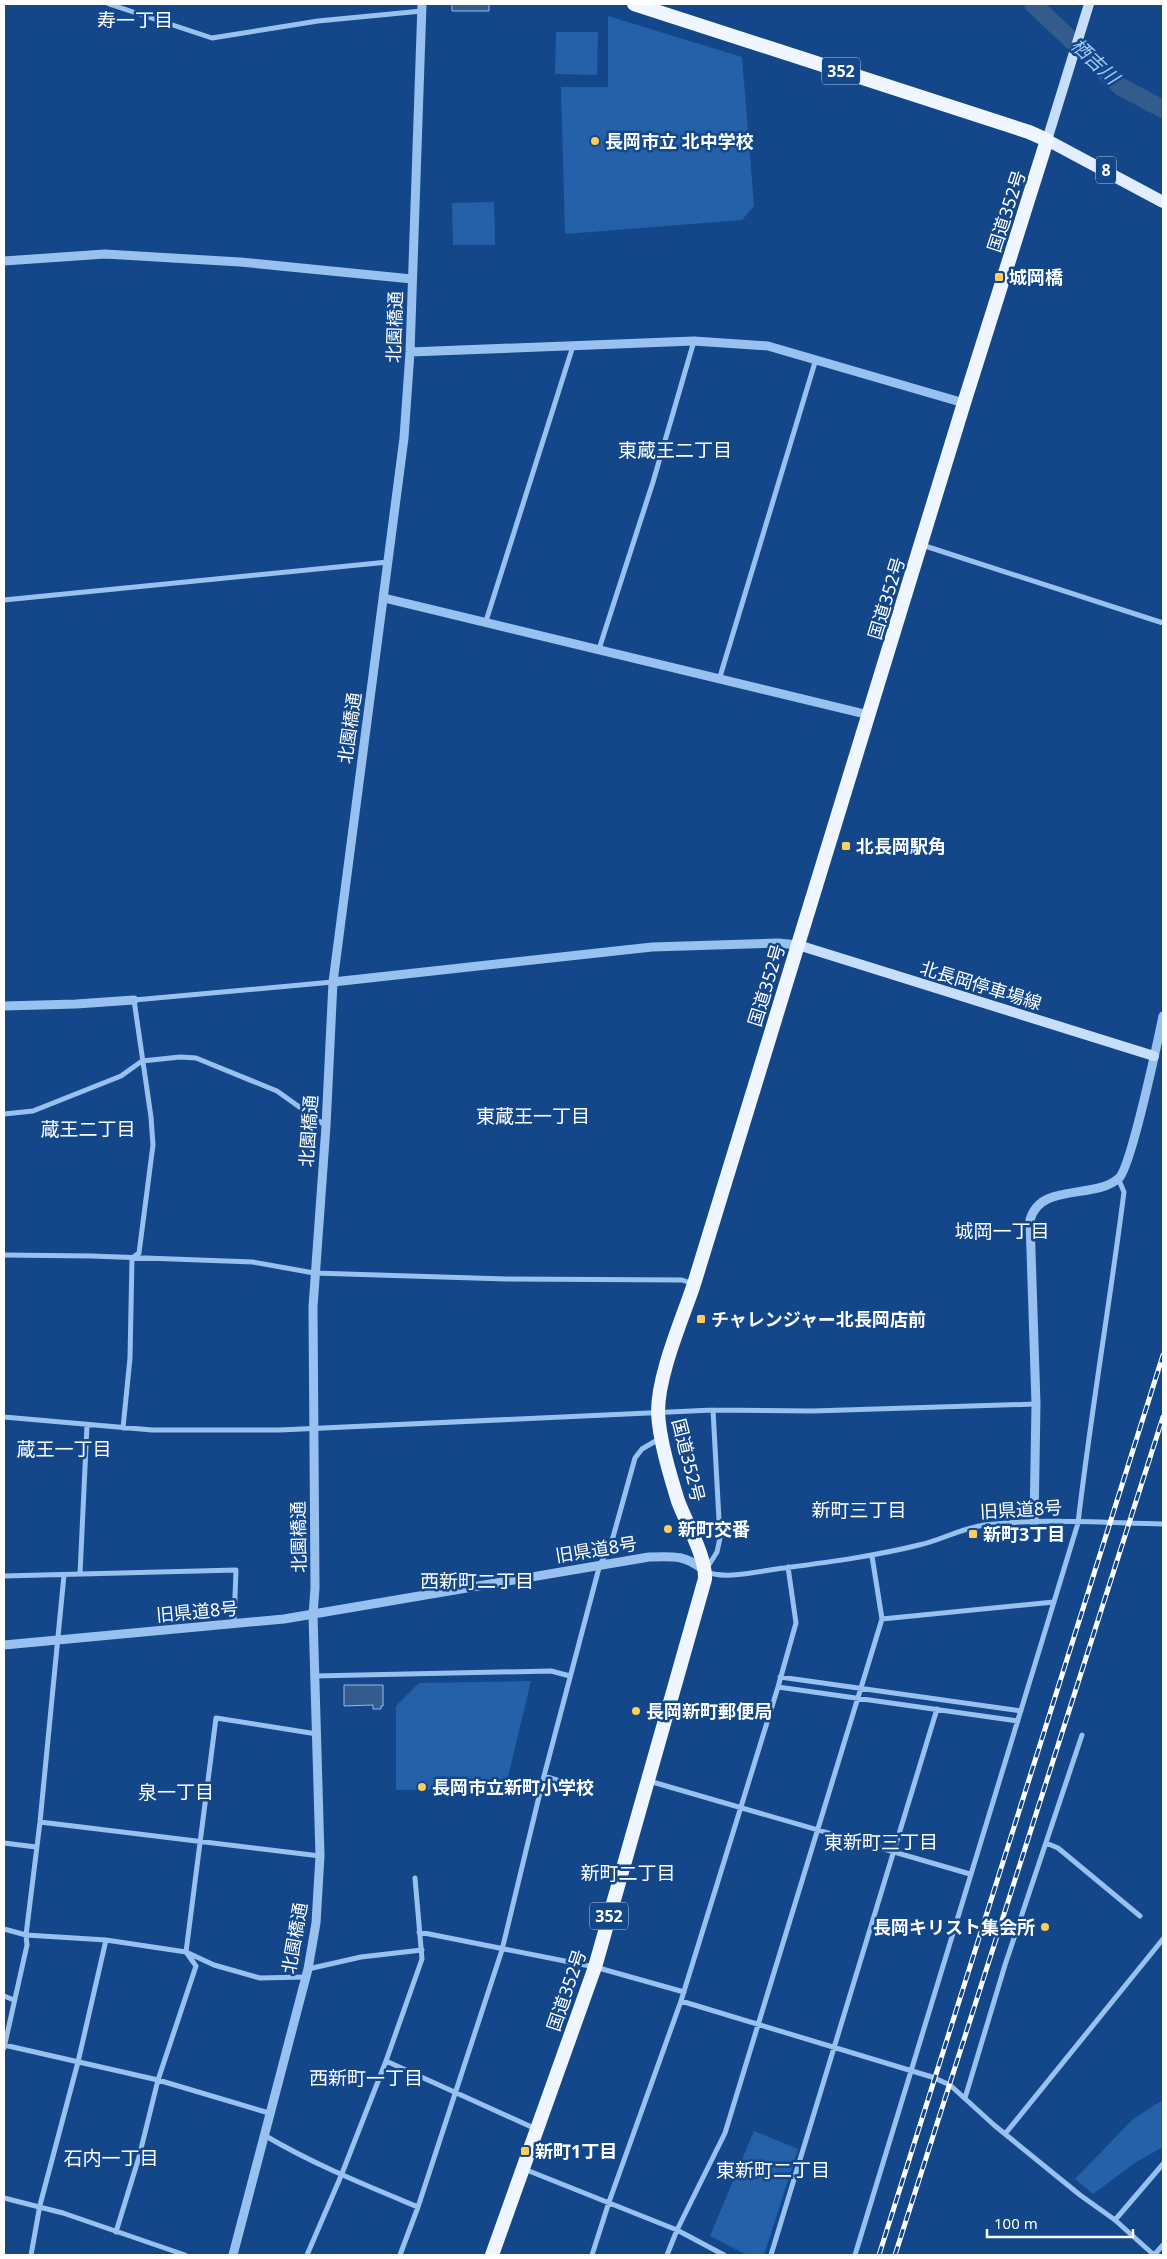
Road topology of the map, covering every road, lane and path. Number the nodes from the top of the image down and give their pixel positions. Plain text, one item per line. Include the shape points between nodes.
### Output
1 (109, 4) edge
2 (634, 4) edge
3 (1089, 4) edge
4 (422, 7) edge
5 (652, 7) edge
6 (1048, 140) junction
7 (1163, 202) edge
8 (4, 261) edge
9 (412, 279) junction
10 (694, 341) junction
11 (573, 346) junction
12 (410, 352) junction
13 (816, 359) junction
14 (964, 403) junction
15 (922, 545) junction
16 (388, 562) junction
17 (384, 598) junction
18 (4, 600) edge
19 (486, 622) junction
20 (1163, 623) edge
21 (598, 649) junction
22 (719, 680) junction
23 (869, 715) junction
24 (798, 945) junction
25 (333, 982) junction
26 (134, 1000) junction
27 (4, 1006) edge
28 (1163, 1016) edge
29 (1159, 1057) edge
30 (142, 1061) junction
31 (4, 1114) edge
32 (326, 1126) junction
33 (1118, 1178) junction
34 (4, 1256) edge
35 (132, 1258) junction
36 (314, 1273) junction
37 (694, 1284) junction
38 (1036, 1404) junction
39 (713, 1410) junction
40 (658, 1412) junction
41 (4, 1416) edge
42 (87, 1425) junction
43 (123, 1428) junction
44 (313, 1428) junction
45 (662, 1438) junction
46 (1034, 1523) junction
47 (1078, 1523) junction
48 (1163, 1524) edge
49 (872, 1556) junction
50 (600, 1564) junction
51 (788, 1567) junction
52 (705, 1571) junction
53 (80, 1574) junction
54 (64, 1575) junction
55 (4, 1576) edge
56 (1054, 1602) junction
57 (313, 1614) junction
58 (882, 1619) junction
59 (234, 1624) junction
60 (57, 1641) junction
61 (4, 1645) edge
62 (314, 1676) junction
63 (570, 1676) junction
64 (780, 1676) junction
65 (778, 1687) junction
66 (861, 1689) junction
67 (858, 1698) junction
68 (937, 1709) junction
69 (1021, 1710) junction
70 (1018, 1721) junction
71 (318, 1734) junction
72 (1082, 1735) dead end
73 (544, 1776) junction
74 (648, 1780) junction
75 (589, 1790) dead end
76 (741, 1809) junction
77 (40, 1822) junction
78 (818, 1831) junction
79 (200, 1842) junction
80 (4, 1843) edge
81 (1046, 1843) junction
82 (36, 1847) junction
83 (895, 1852) junction
84 (320, 1856) junction
85 (970, 1874) junction
86 (415, 1878) dead end
87 (1140, 1916) dead end
88 (4, 1929) edge
89 (419, 1932) junction
90 (26, 1935) junction
91 (1163, 1939) edge
92 (106, 1940) junction
93 (422, 1950) junction
94 (502, 1950) junction
95 (186, 1952) junction
96 (595, 1967) junction
97 (306, 1973) junction
98 (684, 1992) junction
99 (4, 1996) edge
100 (14, 2000) junction
101 (681, 2001) junction
102 (758, 2025) junction
103 (4, 2047) edge
104 (835, 2049) junction
105 (386, 2061) junction
106 (78, 2062) junction
107 (910, 2072) junction
108 (158, 2080) junction
109 (455, 2090) junction
110 (965, 2098) junction
111 (269, 2113) junction
112 (537, 2130) junction
113 (1005, 2134) junction
114 (264, 2135) junction
115 (1163, 2164) edge
116 (524, 2169) junction
117 (341, 2176) junction
118 (4, 2198) edge
119 (609, 2202) junction
120 (40, 2206) junction
121 (418, 2207) junction
122 (1115, 2220) junction
123 (678, 2230) junction
124 (116, 2232) junction
125 (1163, 2245) edge
126 (31, 2255) edge
127 (186, 2255) edge
128 (233, 2255) edge
129 (307, 2255) edge
130 (400, 2255) edge
131 (492, 2255) edge
132 (592, 2255) edge
133 (667, 2255) edge
134 (724, 2255) edge
135 (771, 2255) edge
136 (855, 2255) edge
137 (1154, 2255) edge

1 - 4 street via 212,38
2 - 5 highway, 352
3 - 6 main road
4 - 9 street, 北園橋通
5 - 6 highway, 352
6 - 7 main road, 8
6 - 14 highway, 国道352号
8 - 9 street via 105,254 164,256
9 - 12 street, 北園橋通
10 - 11 street
10 - 13 street via 768,346
10 - 21 street via 653,482
11 - 12 street
11 - 19 street
12 - 16 street, 北園橋通 via 404,438
13 - 14 street
13 - 22 street
14 - 15 highway, 国道352号
15 - 20 street
15 - 23 highway, 国道352号
16 - 17 street, 北園橋通
16 - 18 street
17 - 19 street
17 - 25 street, 北園橋通
19 - 21 street
21 - 22 street
22 - 23 street
23 - 24 highway, 国道352号
24 - 25 street via 652,947
24 - 29 main road, 北長岡停車場線
24 - 37 highway, 国道352号
25 - 26 street
25 - 32 street, 北園橋通
26 - 27 street
26 - 30 street
28 - 29 street
29 - 33 street via 1124,1169
30 - 31 street via 120,1076 33,1111
30 - 32 street via 196,1058 277,1091
30 - 35 street via 153,1145 139,1253
32 - 36 street, 北園橋通
33 - 38 street via 1103,1186 1050,1199 1032,1213
33 - 47 street via 1124,1192
34 - 35 street
35 - 36 street via 253,1262
35 - 43 street via 130,1358
36 - 37 street via 682,1280
36 - 44 street, 北園橋通
37 - 40 highway, 国道352号 via 663,1377
38 - 39 street via 813,1411
38 - 46 street
39 - 40 street
39 - 52 street via 720,1538 717,1552
40 - 44 street
40 - 45 highway, 国道352号
41 - 42 street
42 - 43 street
42 - 53 street
43 - 44 street via 217,1431
44 - 57 street, 北園橋通
45 - 50 street via 642,1449 634,1458 610,1548
45 - 52 highway, 国道352号 via 678,1499
46 - 47 street, 旧県道8号
46 - 49 street, 旧県道8号 via 969,1528 922,1545
47 - 48 street, 旧県道8号
47 - 56 street
49 - 51 street, 旧県道8号
49 - 58 street
50 - 52 street, 旧県道8号 via 684,1557
50 - 57 street, 旧県道8号
50 - 63 street
51 - 52 street, 旧県道8号 via 718,1576
51 - 64 street via 796,1623
52 - 74 highway, 国道352号 / 352
53 - 54 street
53 - 59 street via 236,1570
54 - 55 street
54 - 60 street
56 - 58 street
56 - 69 street
57 - 59 street, 旧県道8号
57 - 62 street, 北園橋通
58 - 66 street
59 - 60 street, 旧県道8号
60 - 61 street, 旧県道8号
60 - 77 street via 56,1680
62 - 63 street via 551,1671
62 - 71 street, 北園橋通
63 - 73 street
64 - 65 street
64 - 66 street
65 - 67 street
65 - 76 street
66 - 67 street
66 - 69 street
67 - 68 street
67 - 78 street
68 - 70 street
68 - 83 street
69 - 70 street
70 - 85 street
71 - 79 street via 216,1718
71 - 84 street, 北園橋通
72 - 81 street
73 - 75 street
73 - 94 street
74 - 76 street
74 - 96 highway, 国道352号 / 352
76 - 78 street
76 - 98 street
77 - 79 street
77 - 82 street
78 - 83 street
78 - 102 street
79 - 84 street
79 - 95 street
80 - 82 street
81 - 87 street via 1058,1848
81 - 110 street
82 - 90 street
83 - 85 street
83 - 104 street
84 - 97 street, 北園橋通 via 316,1923
85 - 107 street
86 - 89 street
88 - 90 street
89 - 93 street
89 - 94 street
90 - 92 street
90 - 100 street via 27,1945
91 - 113 street
92 - 95 street
92 - 106 street
93 - 97 street via 361,1957
93 - 105 street
94 - 96 street
94 - 109 street
95 - 97 street via 214,1965 260,1978
95 - 108 street via 196,1966
96 - 98 street
96 - 112 highway, 国道352号 / 352
97 - 111 street, 北園橋通
98 - 101 street
99 - 100 street
100 - 103 street
101 - 102 street
101 - 119 street
102 - 104 street
102 - 123 street via 725,2133
103 - 106 street
104 - 107 street
104 - 135 street
105 - 109 street
105 - 117 street
106 - 108 street
106 - 120 street
107 - 110 street via 950,2085
107 - 136 street
108 - 111 street
108 - 124 street
109 - 112 street
109 - 121 street
110 - 113 street
111 - 114 street, 北園橋通
112 - 116 highway, 国道352号 / 352
113 - 122 street
114 - 117 street
114 - 128 street, 北園橋通
115 - 122 street
116 - 119 street
116 - 131 highway, 国道352号 / 352
117 - 121 street
117 - 129 street
118 - 120 street
119 - 123 street
119 - 132 street
120 - 124 street
120 - 126 street
121 - 130 street
122 - 137 street
123 - 133 street
123 - 134 street
124 - 127 street
125 - 137 street

